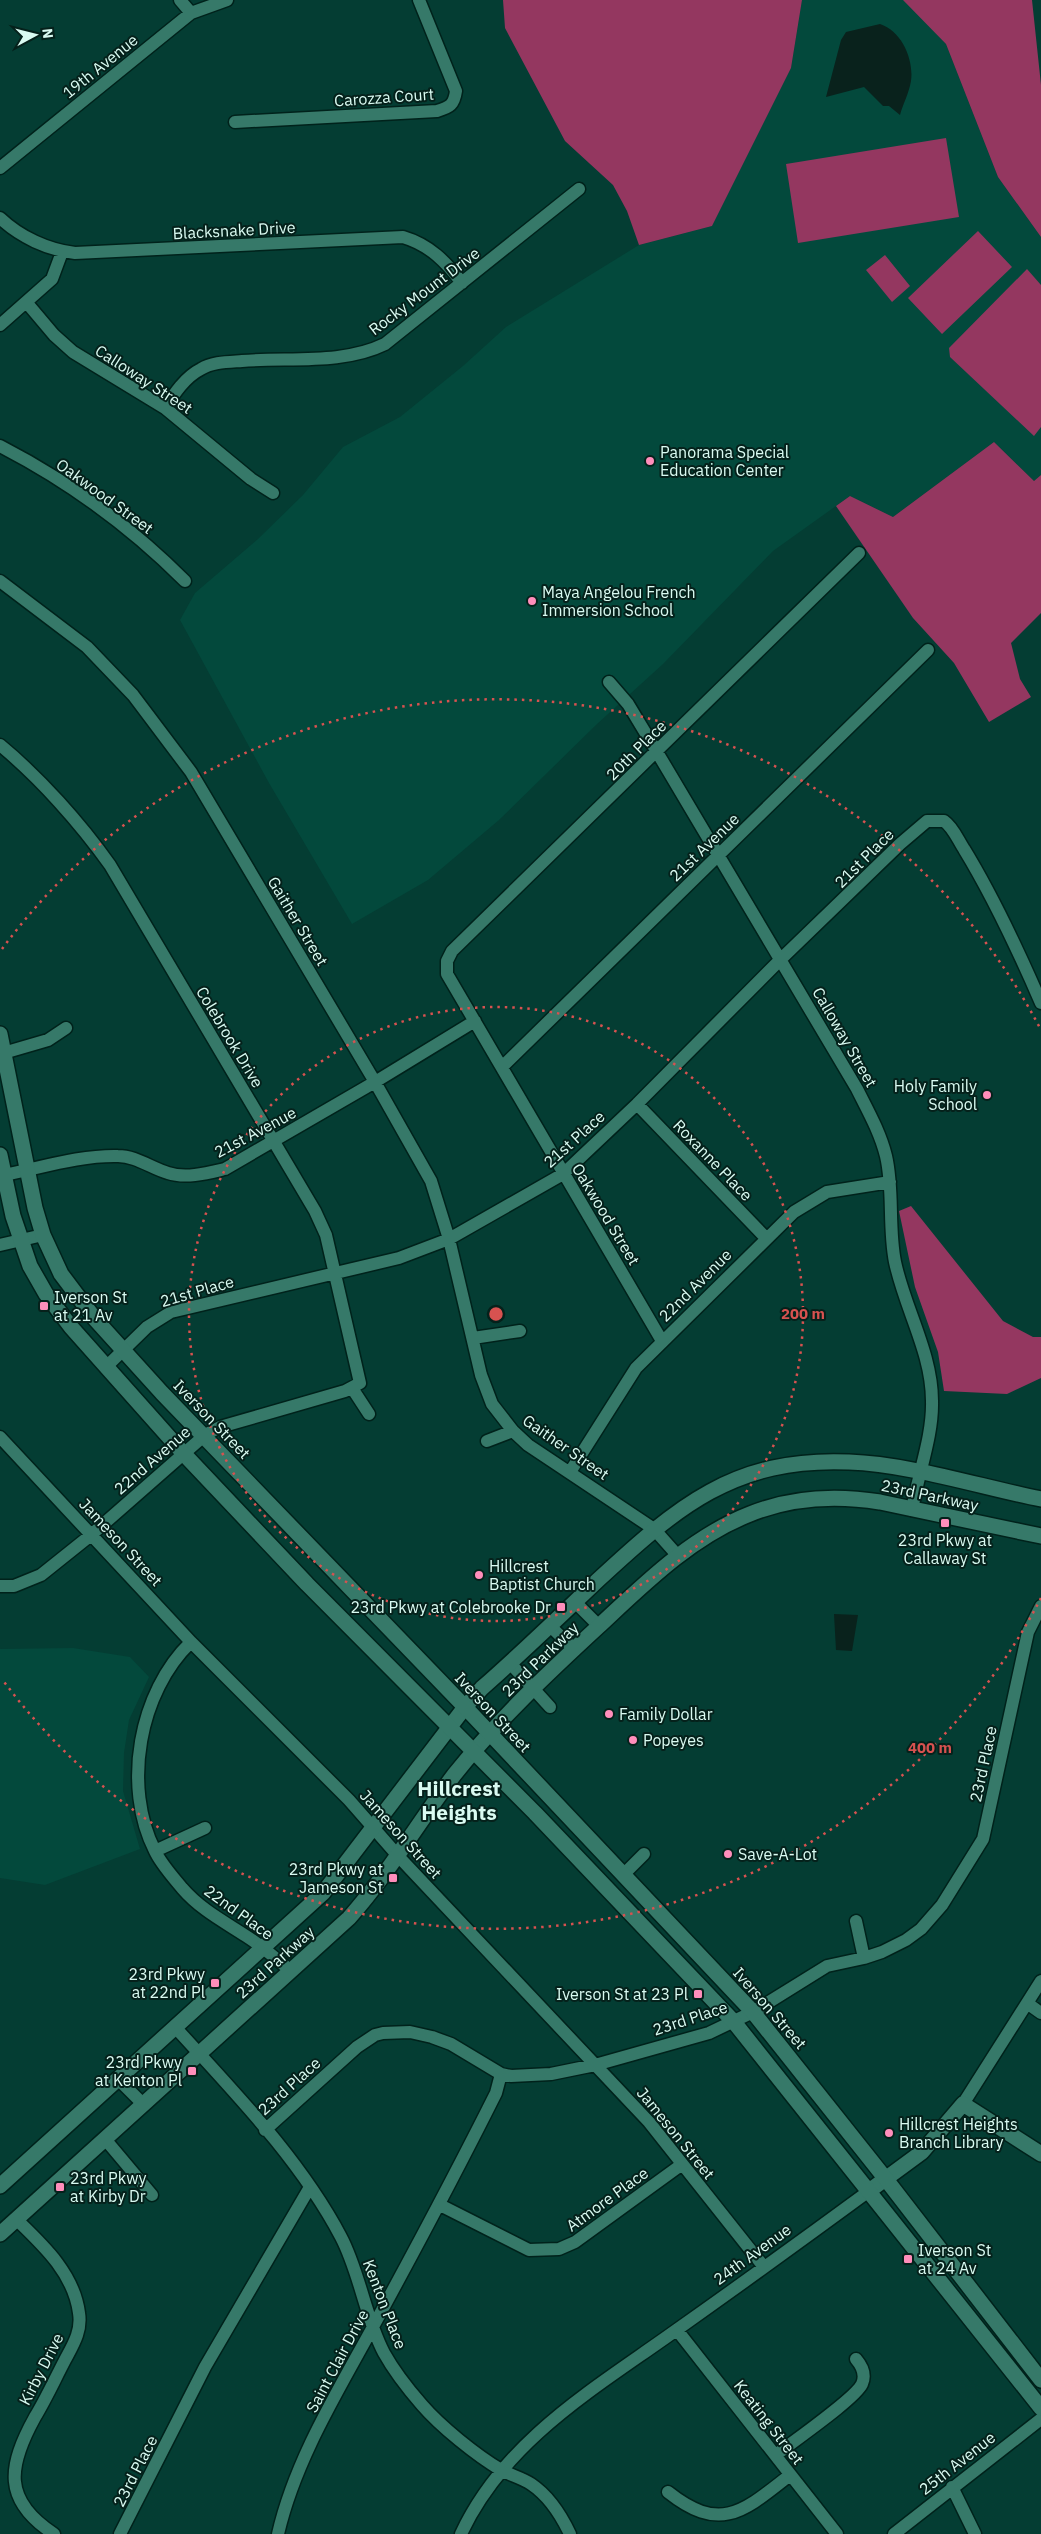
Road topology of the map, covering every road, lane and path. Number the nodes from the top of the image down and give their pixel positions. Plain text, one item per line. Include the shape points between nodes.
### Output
1 (180, 0) edge
2 (227, 0) edge
3 (419, 0) edge
4 (191, 13) junction
5 (235, 122) dead end
6 (0, 168) edge
7 (579, 189) dead end
8 (0, 218) edge
9 (62, 252) junction
10 (462, 283) junction
11 (26, 303) junction
12 (0, 325) edge
13 (165, 408) junction
14 (0, 446) edge
15 (273, 493) dead end
16 (859, 553) dead end
17 (0, 581) edge
18 (185, 581) dead end
19 (928, 650) dead end
20 (609, 682) dead end
21 (0, 745) edge
22 (657, 752) junction
23 (719, 855) junction
24 (781, 959) junction
25 (448, 974) joint
26 (1041, 1003) edge
27 (476, 1021) junction
28 (66, 1028) dead end
29 (0, 1034) edge
30 (2, 1053) edge
31 (502, 1067) junction
32 (375, 1082) junction
33 (637, 1104) junction
34 (273, 1142) junction
35 (0, 1155) edge
36 (28, 1171) junction
37 (563, 1174) junction
38 (4, 1175) junction
39 (890, 1182) junction
40 (43, 1235) junction
41 (766, 1238) junction
42 (449, 1239) junction
43 (21, 1242) junction
44 (0, 1246) edge
45 (336, 1273) junction
46 (520, 1330) dead end
47 (473, 1338) junction
48 (662, 1341) junction
49 (123, 1351) junction
50 (107, 1366) junction
51 (356, 1386) junction
52 (369, 1414) dead end
53 (513, 1432) junction
54 (205, 1435) junction
55 (0, 1437) edge
56 (487, 1441) dead end
57 (184, 1454) junction
58 (570, 1472) junction
59 (919, 1473) junction
60 (1041, 1499) edge
61 (912, 1510) junction
62 (654, 1529) junction
63 (91, 1535) junction
64 (1041, 1536) edge
65 (678, 1556) junction
66 (0, 1586) edge
67 (575, 1602) junction
68 (1041, 1606) edge
69 (550, 1626) junction
70 (599, 1626) junction
71 (191, 1642) junction
72 (574, 1649) junction
73 (510, 1663) junction
74 (533, 1688) junction
75 (465, 1707) junction
76 (550, 1707) dead end
77 (449, 1727) junction
78 (489, 1734) junction
79 (475, 1753) junction
80 (205, 1828) dead end
81 (374, 1828) junction
82 (155, 1851) junction
83 (644, 1854) dead end
84 (398, 1857) junction
85 (623, 1875) junction
86 (856, 1921) dead end
87 (263, 1948) junction
88 (864, 1958) junction
89 (290, 1971) junction
90 (1041, 1981) edge
91 (1027, 2004) junction
92 (753, 2012) junction
93 (1041, 2013) edge
94 (734, 2022) junction
95 (175, 2027) junction
96 (200, 2054) junction
97 (595, 2065) junction
98 (502, 2074) junction
99 (118, 2079) junction
100 (143, 2104) junction
101 (963, 2104) junction
102 (265, 2130) junction
103 (105, 2139) junction
104 (1041, 2154) edge
105 (681, 2165) junction
106 (885, 2178) junction
107 (0, 2186) edge
108 (310, 2187) junction
109 (869, 2191) junction
110 (152, 2194) dead end
111 (440, 2205) junction
112 (17, 2220) junction
113 (0, 2234) edge
114 (764, 2267) junction
115 (373, 2326) junction
116 (677, 2330) junction
117 (856, 2359) dead end
118 (1041, 2380) edge
119 (1041, 2408) edge
120 (1041, 2419) edge
121 (776, 2455) junction
122 (500, 2470) junction
123 (790, 2476) junction
124 (952, 2487) junction
125 (668, 2492) dead end
126 (54, 2534) edge
127 (120, 2534) edge
128 (278, 2534) edge
129 (461, 2534) edge
130 (570, 2534) edge
131 (837, 2534) edge
132 (894, 2534) edge
133 (975, 2534) edge

1 - 4 street
2 - 4 street, 19th Avenue
3 - 5 street, Carozza Court via 456,91 449,108
4 - 6 street, 19th Avenue
7 - 10 street, Rocky Mount Drive
8 - 9 street, Blacksnake Drive via 29,238
9 - 10 street, Blacksnake Drive via 100,254 404,238 437,254
9 - 11 street via 52,278
10 - 13 street, Rocky Mount Drive via 394,339 376,349 353,356 258,360 208,366 197,371
11 - 12 street
11 - 13 street, Calloway Street via 73,352
13 - 15 street, Calloway Street via 251,479
14 - 18 street, Oakwood Street via 78,492 113,517
16 - 22 street, 20th Place
17 - 32 street, Gaither Street via 87,648 133,695 164,734 191,772
19 - 23 street, 21st Avenue
20 - 22 street, Calloway Street via 628,704
21 - 34 street, Colebrook Drive via 61,806 110,865
22 - 23 street, Calloway Street
22 - 25 street, 20th Place via 452,951 447,961
23 - 24 street, Calloway Street
23 - 31 street, 21st Avenue
24 - 26 street, 21st Place via 923,823 944,821 983,880
24 - 33 street, 21st Place
24 - 39 street, Calloway Street via 877,1129
25 - 27 street, Oakwood Street
27 - 31 street, Oakwood Street
27 - 32 street, 21st Avenue
28 - 30 street via 48,1040
29 - 30 main road, Iverson Street
30 - 36 main road, Iverson Street
31 - 37 street, Oakwood Street
32 - 34 street, 21st Avenue
32 - 42 street, Gaither Street via 431,1181
33 - 37 street, 21st Place
33 - 41 street, Roxanne Place
34 - 36 street, 21st Avenue via 229,1167 198,1174 179,1176 118,1156
34 - 45 street, Colebrook Drive via 315,1211 326,1235
35 - 38 main road
36 - 38 street, 21st Avenue
36 - 40 main road, Iverson Street
37 - 42 street, 21st Place
37 - 48 street, Oakwood Street
38 - 43 main road
39 - 41 street, 22nd Avenue via 827,1192 794,1212
39 - 59 street, Calloway Street via 895,1262 930,1380 932,1422
40 - 43 street
40 - 49 main road, Iverson Street via 61,1274
41 - 48 street, 22nd Avenue
42 - 45 street, 21st Place via 398,1258
42 - 47 street, Gaither Street
43 - 44 street
43 - 50 main road via 46,1294 70,1327
45 - 49 street, 21st Place via 171,1312 147,1327
45 - 51 street, Colebrook Drive
46 - 47 street
47 - 53 street, Gaither Street via 486,1392
48 - 58 street, 22nd Avenue via 624,1384
49 - 50 street, 21st Place
49 - 54 main road, Iverson Street
50 - 57 main road
51 - 52 street
51 - 54 street, 22nd Avenue via 220,1426
53 - 56 street
53 - 58 street, Gaither Street
54 - 57 street, 22nd Avenue
54 - 75 main road, Iverson Street
55 - 63 street, Jameson Street
57 - 63 street, 22nd Avenue
57 - 77 main road
58 - 62 street, Gaither Street
59 - 60 main road, 23rd Parkway
59 - 61 street, Calloway Street
59 - 62 main road, 23rd Parkway via 823,1461 766,1469 709,1492
61 - 64 main road, 23rd Parkway
61 - 65 main road, 23rd Parkway via 838,1498 784,1503 748,1514
62 - 65 street, Gaither Street
62 - 67 main road, 23rd Parkway
63 - 66 street, 22nd Avenue via 41,1575 14,1586
63 - 71 street, Jameson Street
65 - 70 main road, 23rd Parkway
67 - 69 main road, 23rd Parkway
67 - 70 street
68 - 88 street, 23rd Place via 1028,1632 983,1839 942,1905 921,1929 906,1940
69 - 72 street
69 - 73 main road, 23rd Parkway
70 - 72 main road, 23rd Parkway
71 - 81 street, Jameson Street
71 - 82 street, 22nd Place via 175,1657 161,1682 148,1711 142,1736 138,1766 142,1812
72 - 74 main road, 23rd Parkway
73 - 74 street
73 - 75 main road, 23rd Parkway
74 - 76 street
74 - 78 main road, 23rd Parkway
75 - 77 main road, 23rd Parkway
75 - 78 main road, Iverson Street
77 - 79 main road
77 - 81 main road, 23rd Parkway
78 - 79 main road, 23rd Parkway
78 - 85 main road, Iverson Street
79 - 84 main road, 23rd Parkway via 428,1811
79 - 94 main road
80 - 82 street
81 - 84 street, Jameson Street
81 - 87 main road, 23rd Parkway via 333,1883
82 - 87 street, 22nd Place via 197,1903
83 - 85 street
84 - 89 main road, 23rd Parkway via 349,1918
84 - 97 street, Jameson Street
85 - 92 main road, Iverson Street
86 - 88 street
87 - 89 street, 22nd Place
87 - 95 main road, 23rd Parkway
88 - 92 street, 23rd Place via 826,1966
89 - 96 main road, 23rd Parkway
90 - 91 street, 24th Avenue
91 - 93 street
91 - 101 street, 24th Avenue
92 - 94 street, 23rd Place
92 - 106 main road, Iverson Street
94 - 97 street, 23rd Place
94 - 109 main road
95 - 96 street, Kenton Place
95 - 99 main road, 23rd Parkway
96 - 100 main road, 23rd Parkway
96 - 102 street, Kenton Place
97 - 98 street, 23rd Place via 538,2076
97 - 105 street, Jameson Street via 649,2122
98 - 102 street, 23rd Place via 432,2036 383,2033 357,2047
98 - 111 street, Saint Clair Drive via 496,2093
99 - 100 street
99 - 107 main road, 23rd Parkway
100 - 103 main road, 23rd Parkway
101 - 104 main road
101 - 106 main road, 24th Avenue via 922,2152
102 - 108 street, Kenton Place
103 - 110 street
103 - 112 main road, 23rd Parkway
105 - 111 street, Atmore Place via 575,2242 547,2252 529,2250
105 - 114 street, Jameson Street
106 - 109 main road, 24th Avenue
106 - 118 main road, Iverson Street
108 - 115 street, Kenton Place via 342,2238
108 - 127 street, 23rd Place via 205,2367
109 - 114 street, 24th Avenue
109 - 119 main road
111 - 115 street, Saint Clair Drive
112 - 113 main road, 23rd Parkway
112 - 126 street, Kirby Drive via 67,2276 80,2315 76,2338 27,2431 14,2463 18,2497 34,2520
114 - 116 street, 24th Avenue
115 - 122 street, Kenton Place via 384,2353 422,2405 440,2424
115 - 128 street, Saint Clair Drive via 301,2465
116 - 121 street, Keating Street
116 - 122 street, 24th Avenue via 560,2414 528,2440
117 - 121 street via 863,2373 861,2386
120 - 124 street, 25th Avenue
121 - 123 street, Keating Street
122 - 129 street, 24th Avenue via 480,2497
122 - 130 street, Kenton Place via 541,2492
123 - 125 street via 743,2510 719,2516 694,2511
123 - 131 street, Keating Street
124 - 132 street, 25th Avenue
124 - 133 street

